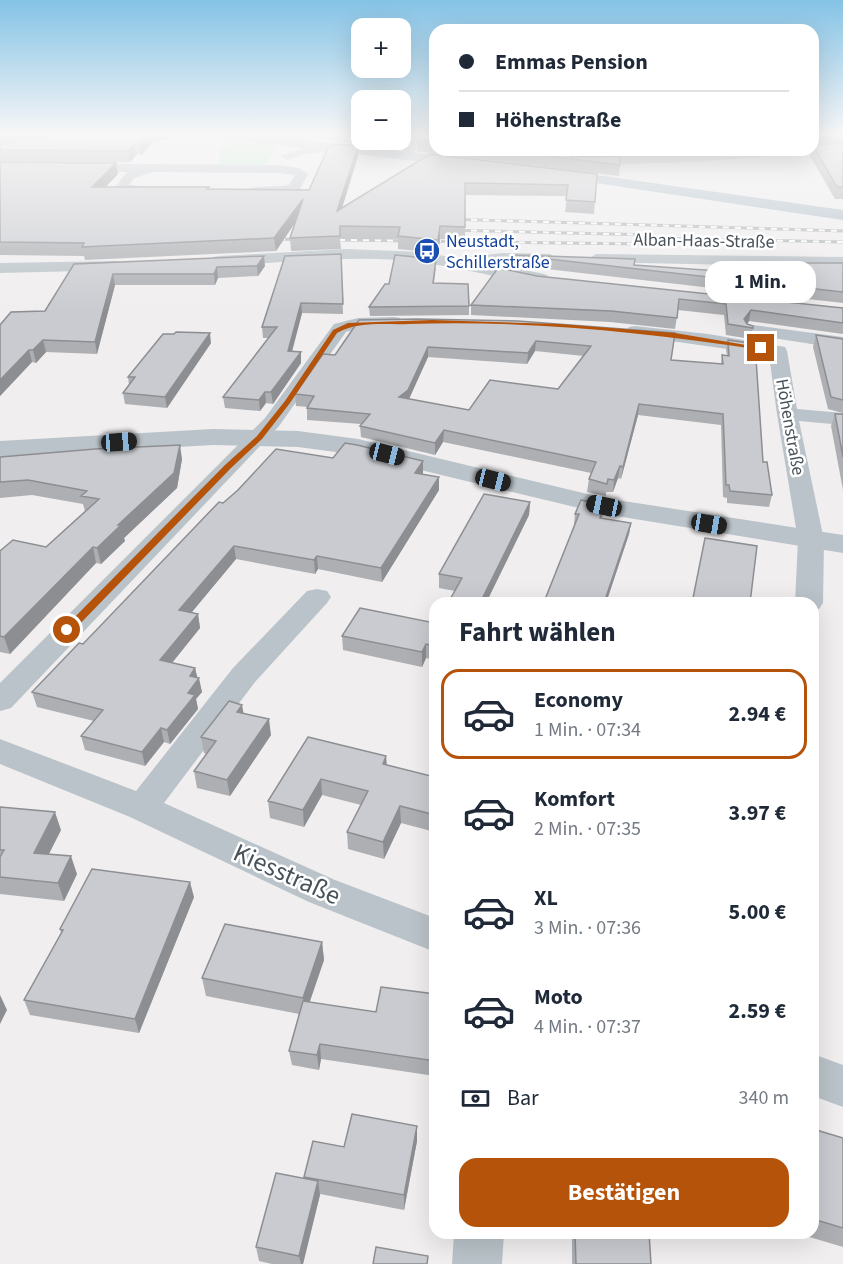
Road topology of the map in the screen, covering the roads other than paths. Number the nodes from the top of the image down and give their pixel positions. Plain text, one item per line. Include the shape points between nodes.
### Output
1 (734, 194) edge
2 (843, 215) edge
3 (561, 259) edge
4 (585, 259) edge
5 (202, 262) edge
6 (843, 262) edge
7 (457, 263) junction
8 (135, 265) edge
9 (0, 268) edge
10 (556, 281) edge
11 (408, 322) edge
12 (705, 323) dead end
13 (615, 329) edge
14 (843, 343) edge
15 (787, 414) junction
16 (843, 419) edge
17 (259, 437) junction
18 (0, 449) edge
19 (811, 540) junction
20 (843, 544) edge
21 (317, 597) dead end
22 (810, 597) edge
23 (0, 701) edge
24 (0, 751) edge
25 (141, 808) junction
26 (429, 933) edge
27 (819, 1077) edge
28 (843, 1086) edge
29 (479, 1239) edge
30 (477, 1264) edge

1 - 2 main road
3 - 7 street via 502,258
4 - 6 street, Alban-Haas-Straße
5 - 7 street via 374,255
7 - 10 street
8 - 9 street
11 - 17 street via 358,323 340,328
12 - 14 street
13 - 15 street, Höhenstraße via 778,351
15 - 16 street
15 - 19 street, Höhenstraße
17 - 18 street
17 - 19 street via 358,447 604,506
17 - 23 street
19 - 20 street
19 - 22 street, Höhenstraße
21 - 25 street via 244,675
24 - 25 street, Kiesstraße
25 - 26 street, Kiesstraße via 322,891
27 - 28 street
29 - 30 street

